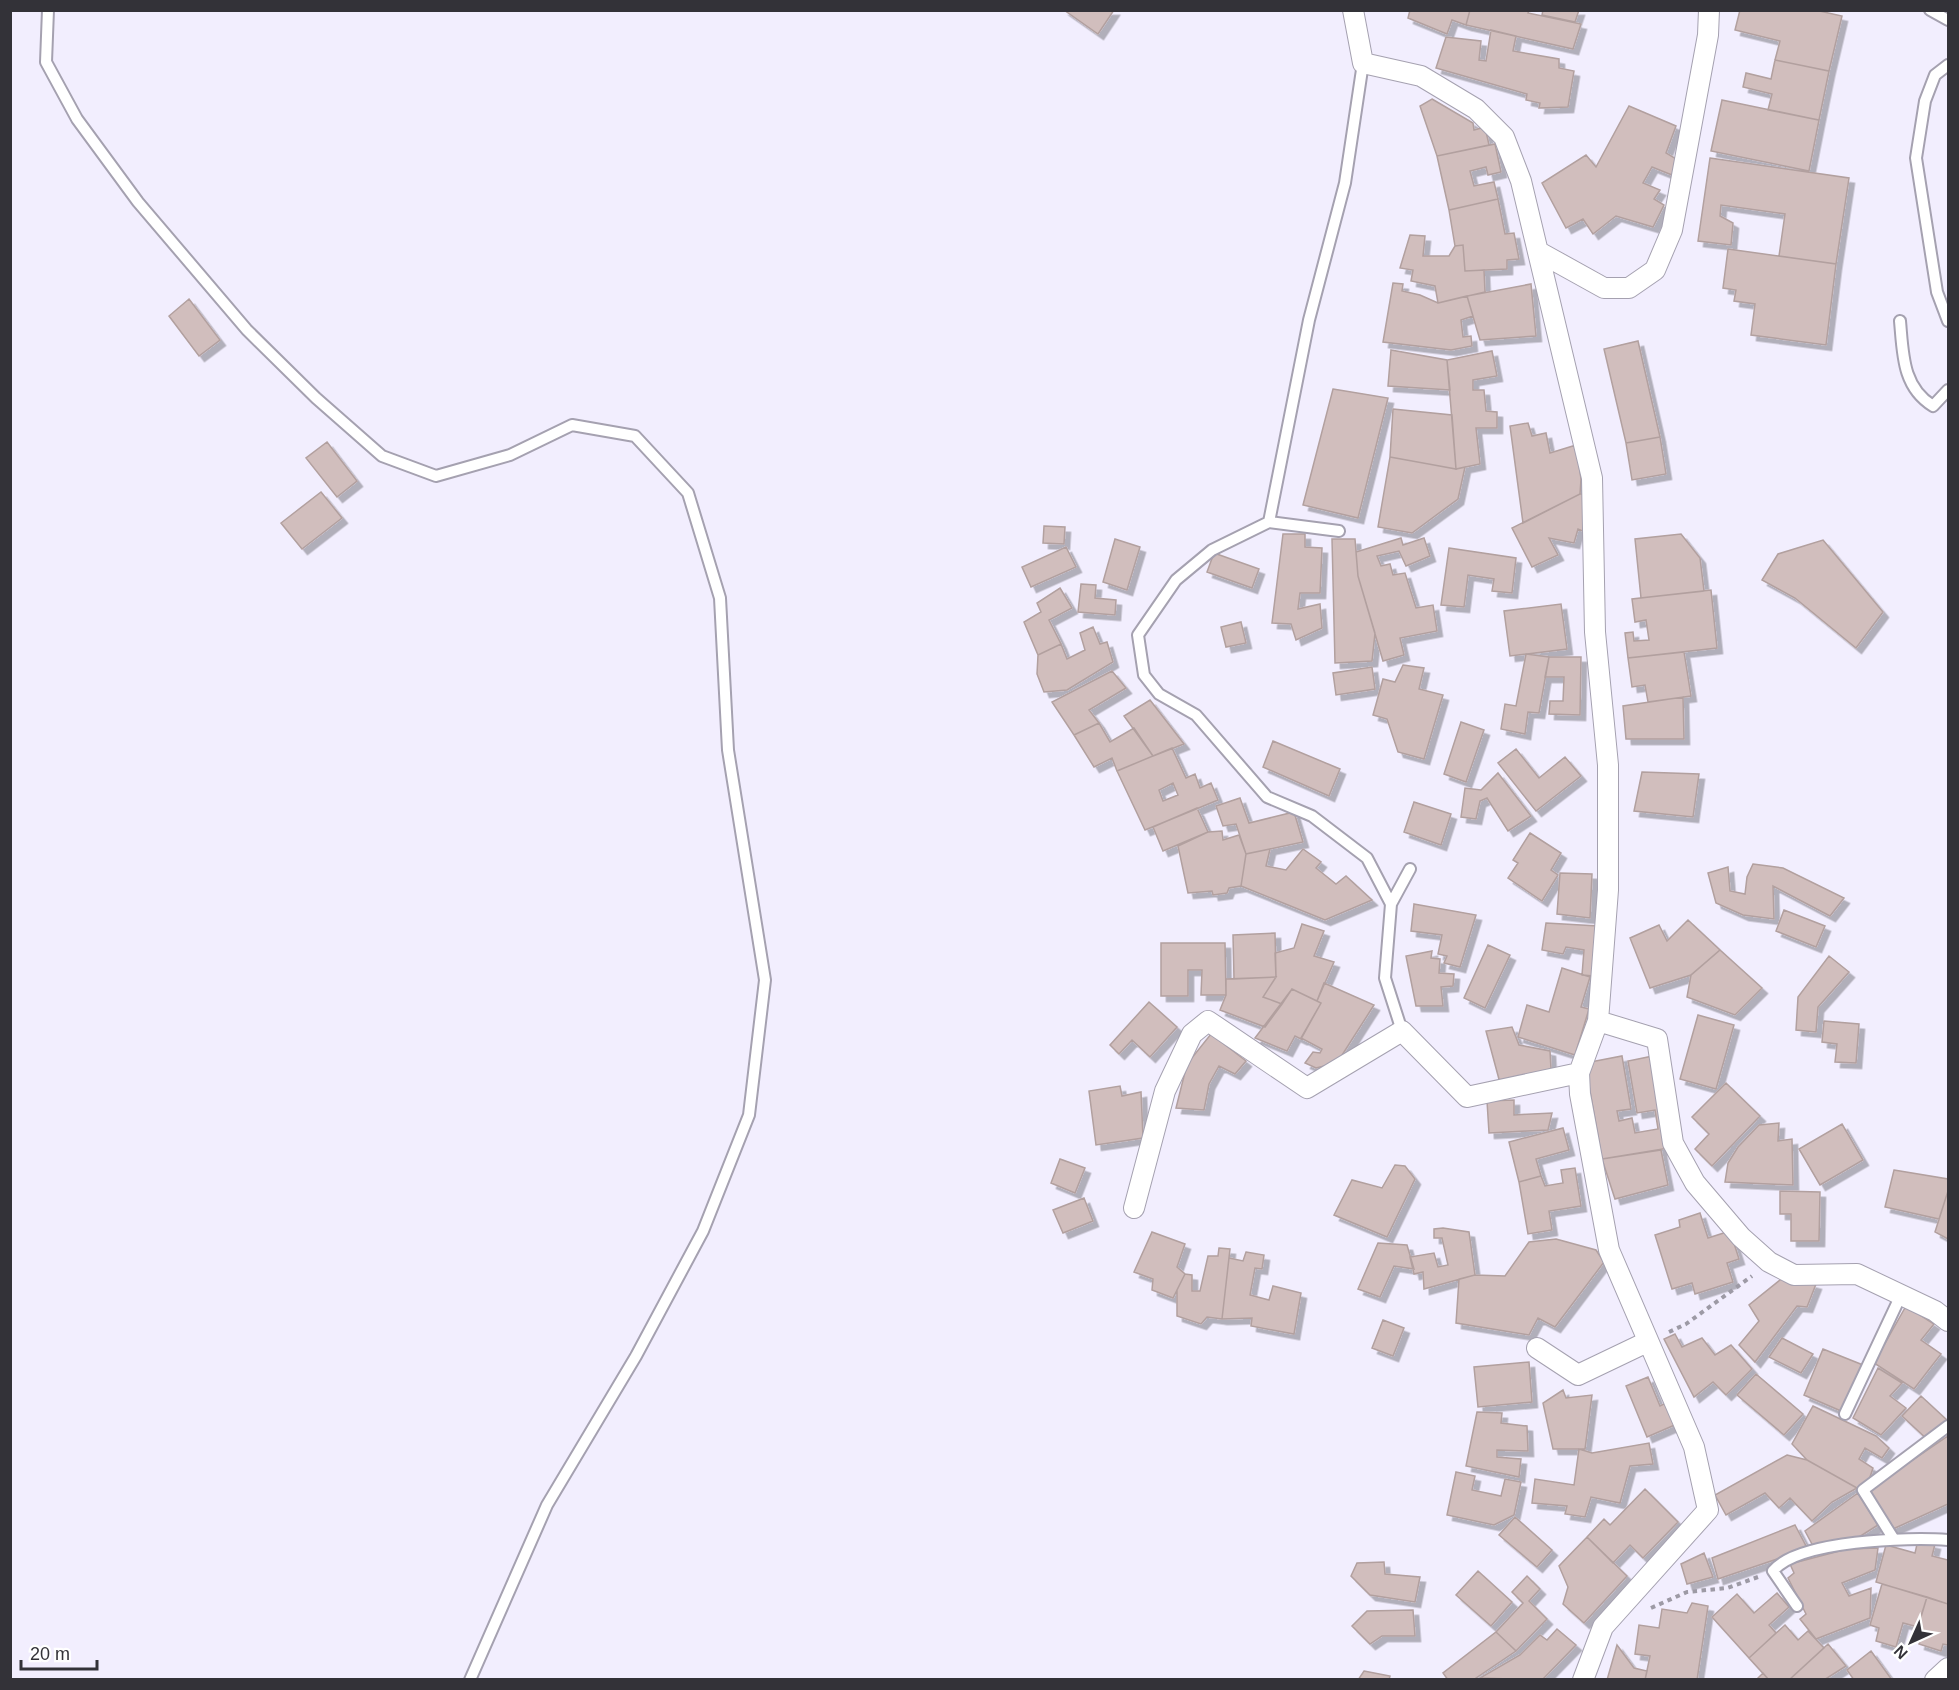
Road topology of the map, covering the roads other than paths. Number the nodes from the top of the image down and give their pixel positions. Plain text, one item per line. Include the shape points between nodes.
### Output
1 (48, 10) edge
2 (1353, 10) edge
3 (1709, 10) edge
4 (1930, 10) edge
5 (1948, 20) edge
6 (1363, 63) junction
7 (1948, 65) edge
8 (1539, 252) junction
9 (1900, 321) dead end
10 (1948, 321) edge
11 (1948, 390) edge
12 (1269, 522) junction
13 (1339, 531) dead end
14 (1410, 869) dead end
15 (1391, 904) junction
16 (1598, 1021) junction
17 (1402, 1031) junction
18 (1579, 1073) junction
19 (1134, 1208) dead end
20 (1900, 1295) junction
21 (1948, 1321) edge
22 (1647, 1342) junction
23 (1537, 1348) dead end
24 (1845, 1414) dead end
25 (1948, 1426) edge
26 (1893, 1538) junction
27 (1948, 1540) edge
28 (1797, 1606) dead end
29 (1948, 1669) edge
30 (470, 1680) edge
31 (1583, 1680) edge
32 (1935, 1680) edge

1 - 30 lane via 46,62 76,119 138,202 239,321 316,398 382,456 436,476 510,455 573,425 635,436 688,493 720,598 728,750 765,980 749,1115 703,1231 636,1356 547,1505
2 - 6 street
3 - 8 street via 1672,230 1655,270 1629,288 1604,288
4 - 5 lane
6 - 8 street via 1421,76 1476,109 1504,137 1521,181
6 - 12 lane via 1345,183 1309,320
7 - 10 lane via 1935,75 1925,102 1916,158 1937,292
8 - 16 street via 1592,478 1595,632 1608,765 1608,890
9 - 11 lane via 1905,372 1923,400 1933,406
12 - 13 lane
12 - 15 lane via 1212,550 1176,580 1137,635 1144,675 1160,694 1196,715 1267,797 1312,816 1367,858
14 - 15 lane
15 - 17 lane via 1386,978
16 - 18 street
16 - 20 street via 1657,1040 1673,1143 1695,1183 1768,1262 1794,1275 1857,1274
17 - 18 street via 1467,1097
17 - 19 street via 1307,1088 1208,1021 1192,1034 1165,1091
18 - 22 street via 1609,1250
20 - 21 street
20 - 24 lane
22 - 23 street via 1578,1375
22 - 31 street via 1694,1447 1708,1510 1603,1627
25 - 26 lane via 1863,1490
26 - 27 lane
26 - 28 lane via 1814,1551 1779,1563 1773,1571
29 - 32 street

